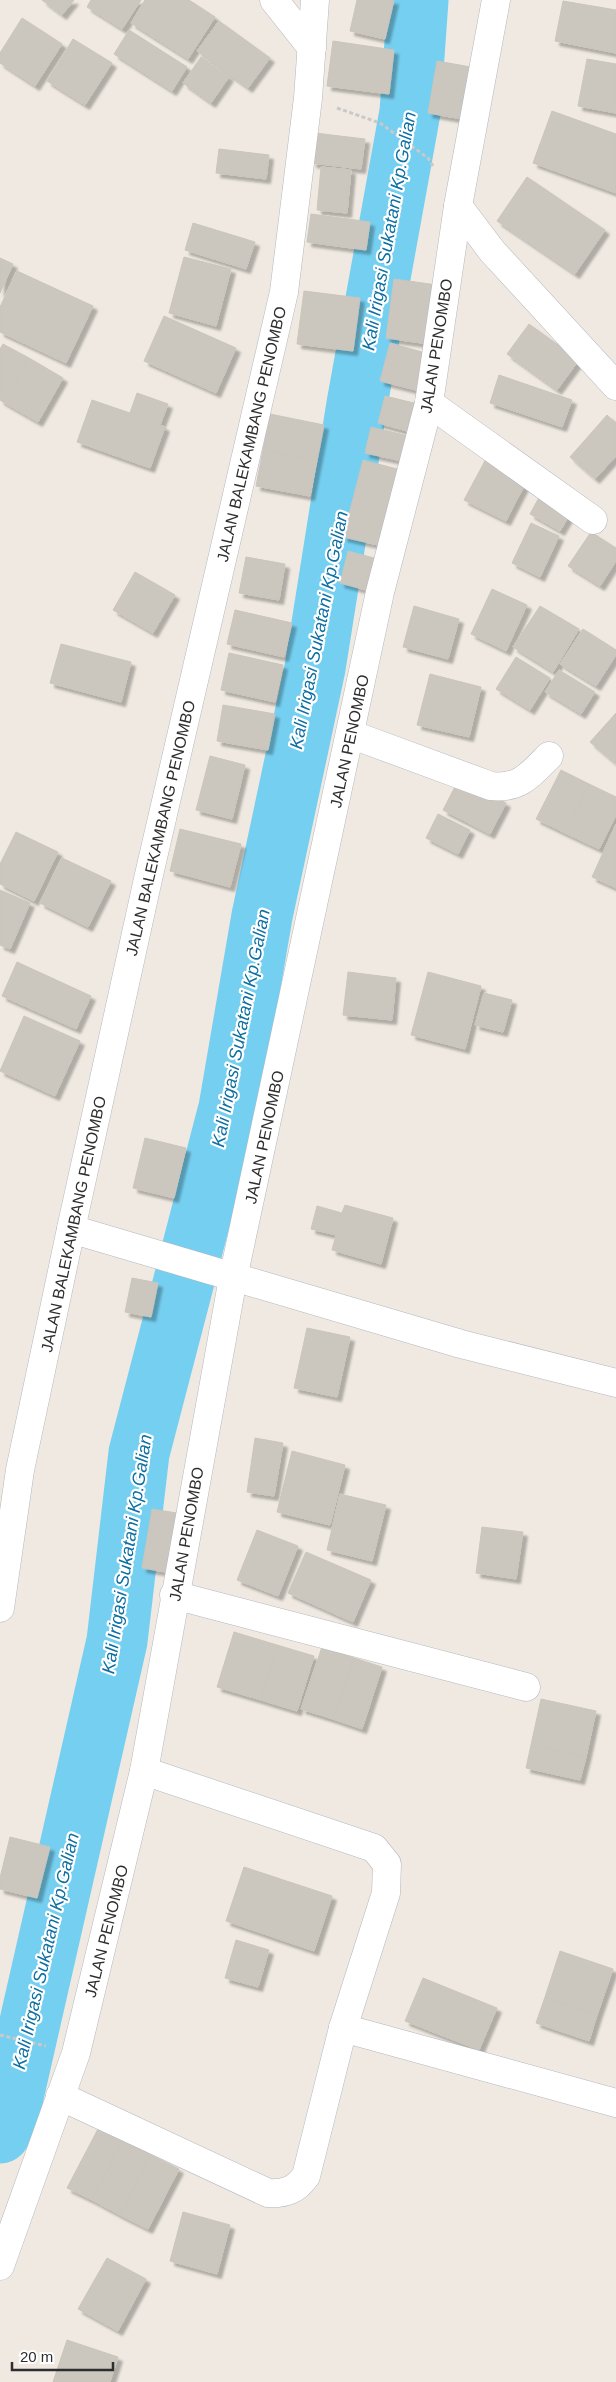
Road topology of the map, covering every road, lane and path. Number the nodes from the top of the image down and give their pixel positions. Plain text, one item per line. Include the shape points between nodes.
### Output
1 (274, 0) edge
2 (315, 0) edge
3 (496, 0) edge
4 (312, 48) junction
5 (308, 98) junction
6 (428, 158) dead end
7 (458, 206) junction
8 (616, 386) edge
9 (429, 404) junction
10 (593, 520) dead end
11 (350, 734) junction
12 (549, 756) dead end
13 (71, 1229) junction
14 (233, 1278) junction
15 (616, 1383) edge
16 (174, 1595) junction
17 (0, 1608) edge
18 (526, 1687) dead end
19 (144, 1772) junction
20 (343, 2028) junction
21 (0, 2035) edge
22 (48, 2047) dead end
23 (60, 2096) junction
24 (616, 2103) edge
25 (0, 2266) edge

1 - 4 street
2 - 4 street, JALAN BALEKAMBANG PENOMBO
3 - 7 street, JALAN PENOMBO
4 - 5 street, JALAN BALEKAMBANG PENOMBO
5 - 6 path via 380,123
5 - 13 street, JALAN BALEKAMBANG PENOMBO via 284,292
7 - 8 street via 492,251
7 - 9 street, JALAN PENOMBO
9 - 10 street
9 - 11 street, JALAN PENOMBO via 380,592
11 - 12 street via 504,788 516,785 531,775
11 - 14 street, JALAN PENOMBO
13 - 14 street
13 - 17 street, JALAN BALEKAMBANG PENOMBO via 20,1470
14 - 15 street via 461,1344
14 - 16 street, JALAN PENOMBO
16 - 18 street
16 - 19 street, JALAN PENOMBO
19 - 20 street via 374,1848 382,1856 387,1864 386,1893
19 - 23 street, JALAN PENOMBO via 76,2053
20 - 23 street via 306,2176 299,2185 280,2194 268,2193
20 - 24 street
21 - 22 path
23 - 25 street, JALAN PENOMBO

